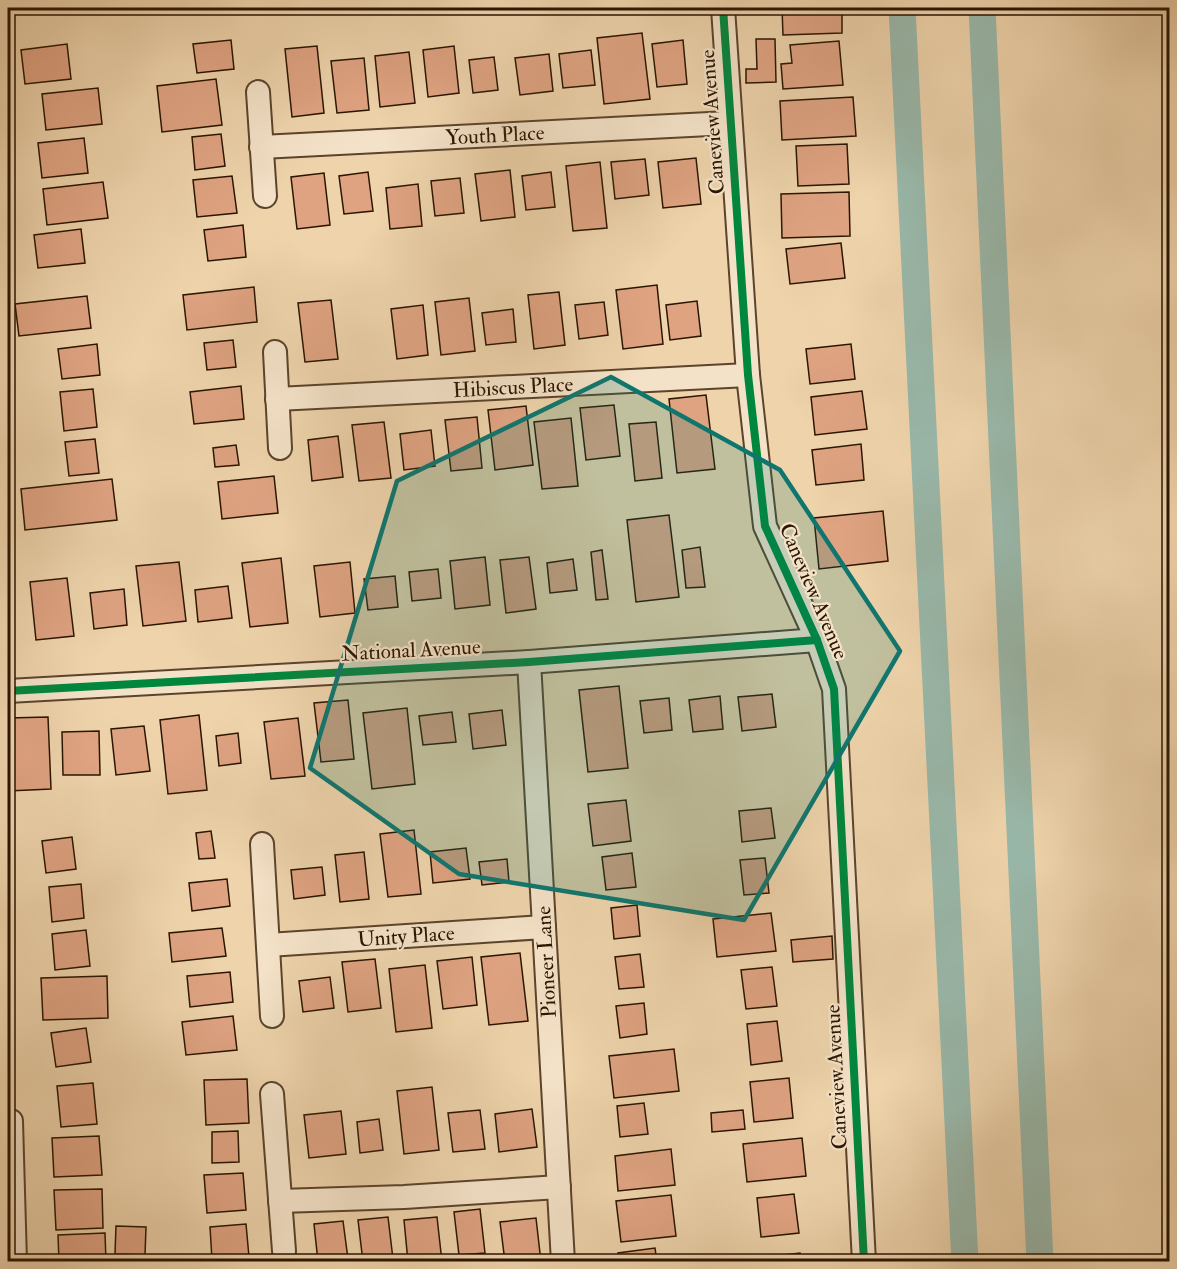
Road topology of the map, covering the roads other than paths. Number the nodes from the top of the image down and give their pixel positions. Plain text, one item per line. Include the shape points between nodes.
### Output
1 (723, 8) edge
2 (258, 92) dead end
3 (729, 123) junction
4 (261, 147) junction
5 (265, 196) dead end
6 (275, 352) dead end
7 (748, 375) junction
8 (278, 399) junction
9 (280, 448) dead end
10 (817, 640) junction
11 (529, 662) junction
12 (8, 691) edge
13 (262, 844) dead end
14 (544, 927) junction
15 (268, 945) junction
16 (272, 1016) dead end
17 (272, 1094) dead end
18 (11, 1120) dead end
19 (559, 1187) junction
20 (280, 1201) junction
21 (11, 1219) edge
22 (284, 1251) dead end
23 (15, 1262) edge
24 (563, 1262) edge
25 (864, 1262) edge

1 - 3 street, Caneview Avenue
2 - 4 street
3 - 4 street, Youth Place
3 - 7 street, Caneview Avenue
4 - 5 street
6 - 8 street
7 - 8 street, Hibiscus Place
7 - 10 street, Caneview Avenue via 765,526
8 - 9 street
10 - 11 street, National Avenue
10 - 25 street, Caneview Avenue via 834,688
11 - 12 street, National Avenue
11 - 14 street, Pioneer Lane
13 - 15 street
14 - 15 street, Unity Place
14 - 19 street, Pioneer Lane
15 - 16 street
17 - 20 street
18 - 21 street
19 - 20 street
19 - 24 street, Pioneer Lane
20 - 22 street
21 - 23 street

